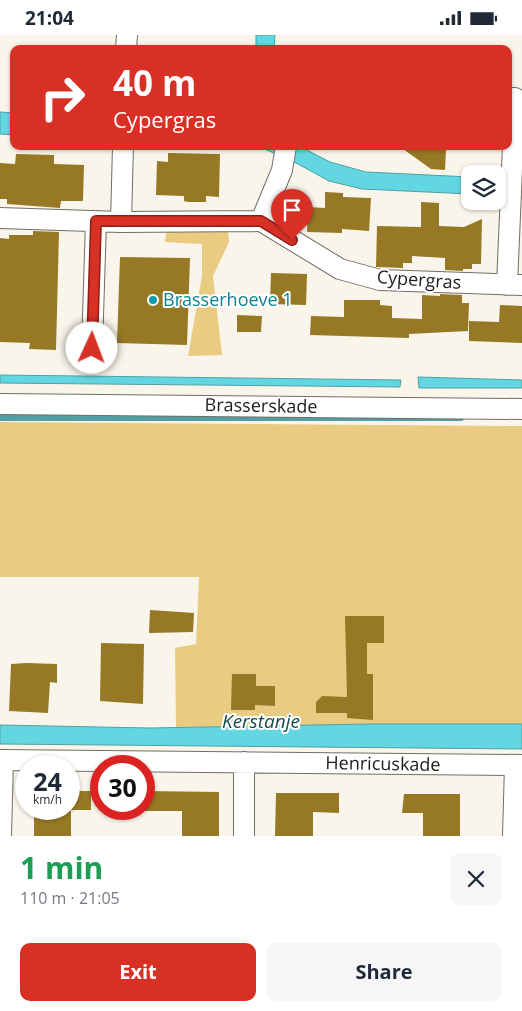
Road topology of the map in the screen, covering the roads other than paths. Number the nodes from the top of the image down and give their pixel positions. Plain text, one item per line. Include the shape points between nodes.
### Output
1 (123, 150) edge
2 (285, 150) edge
3 (511, 150) edge
4 (0, 218) edge
5 (96, 221) junction
6 (261, 221) junction
7 (122, 222) junction
8 (514, 285) edge
9 (92, 348) dead end
10 (0, 403) edge
11 (522, 409) edge
12 (2, 760) edge
13 (244, 762) junction
14 (518, 765) edge
15 (1, 836) edge
16 (244, 836) edge
17 (513, 836) edge

1 - 7 street
2 - 6 street via 282,170
3 - 8 street
4 - 5 street
5 - 7 street
5 - 9 street
6 - 7 street
6 - 8 street, Cypergras via 340,269 372,277
10 - 11 street, Brasserskade
12 - 13 street, Henricuskade
12 - 15 street, Henricuskade
13 - 14 street, Henricuskade
13 - 16 street
14 - 17 street

